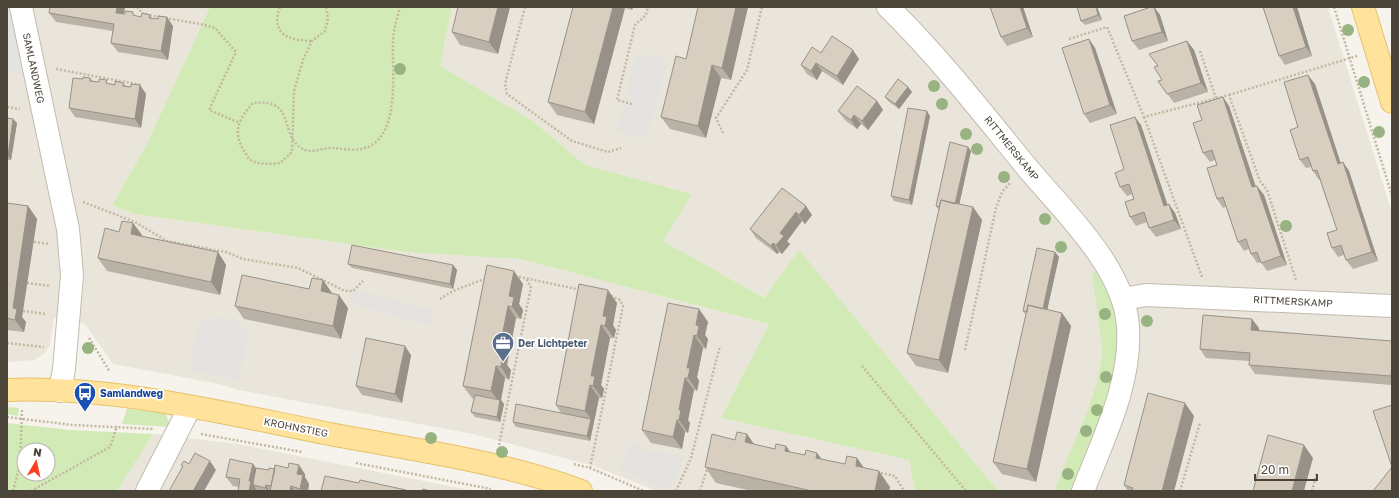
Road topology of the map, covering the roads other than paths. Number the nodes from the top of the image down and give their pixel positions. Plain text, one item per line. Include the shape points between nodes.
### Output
1 (21, 7) edge
2 (888, 7) edge
3 (1363, 7) edge
4 (1392, 102) edge
5 (1123, 299) junction
6 (1392, 306) edge
7 (7, 390) edge
8 (60, 391) junction
9 (190, 407) junction
10 (147, 491) edge
11 (581, 491) edge
12 (1083, 491) edge

1 - 8 street, SAMLANDWEG via 68,229 72,275
2 - 5 street, RITTMERSKAMP via 964,88 1089,241 1109,270
3 - 4 main road
5 - 6 street, RITTMERSKAMP via 1146,294
5 - 12 street, RITTMERSKAMP via 1128,326 1121,387 1114,413
7 - 8 main road, KROHNSTIEG
8 - 9 main road, KROHNSTIEG via 126,396
9 - 10 street
9 - 11 main road, KROHNSTIEG via 495,466

